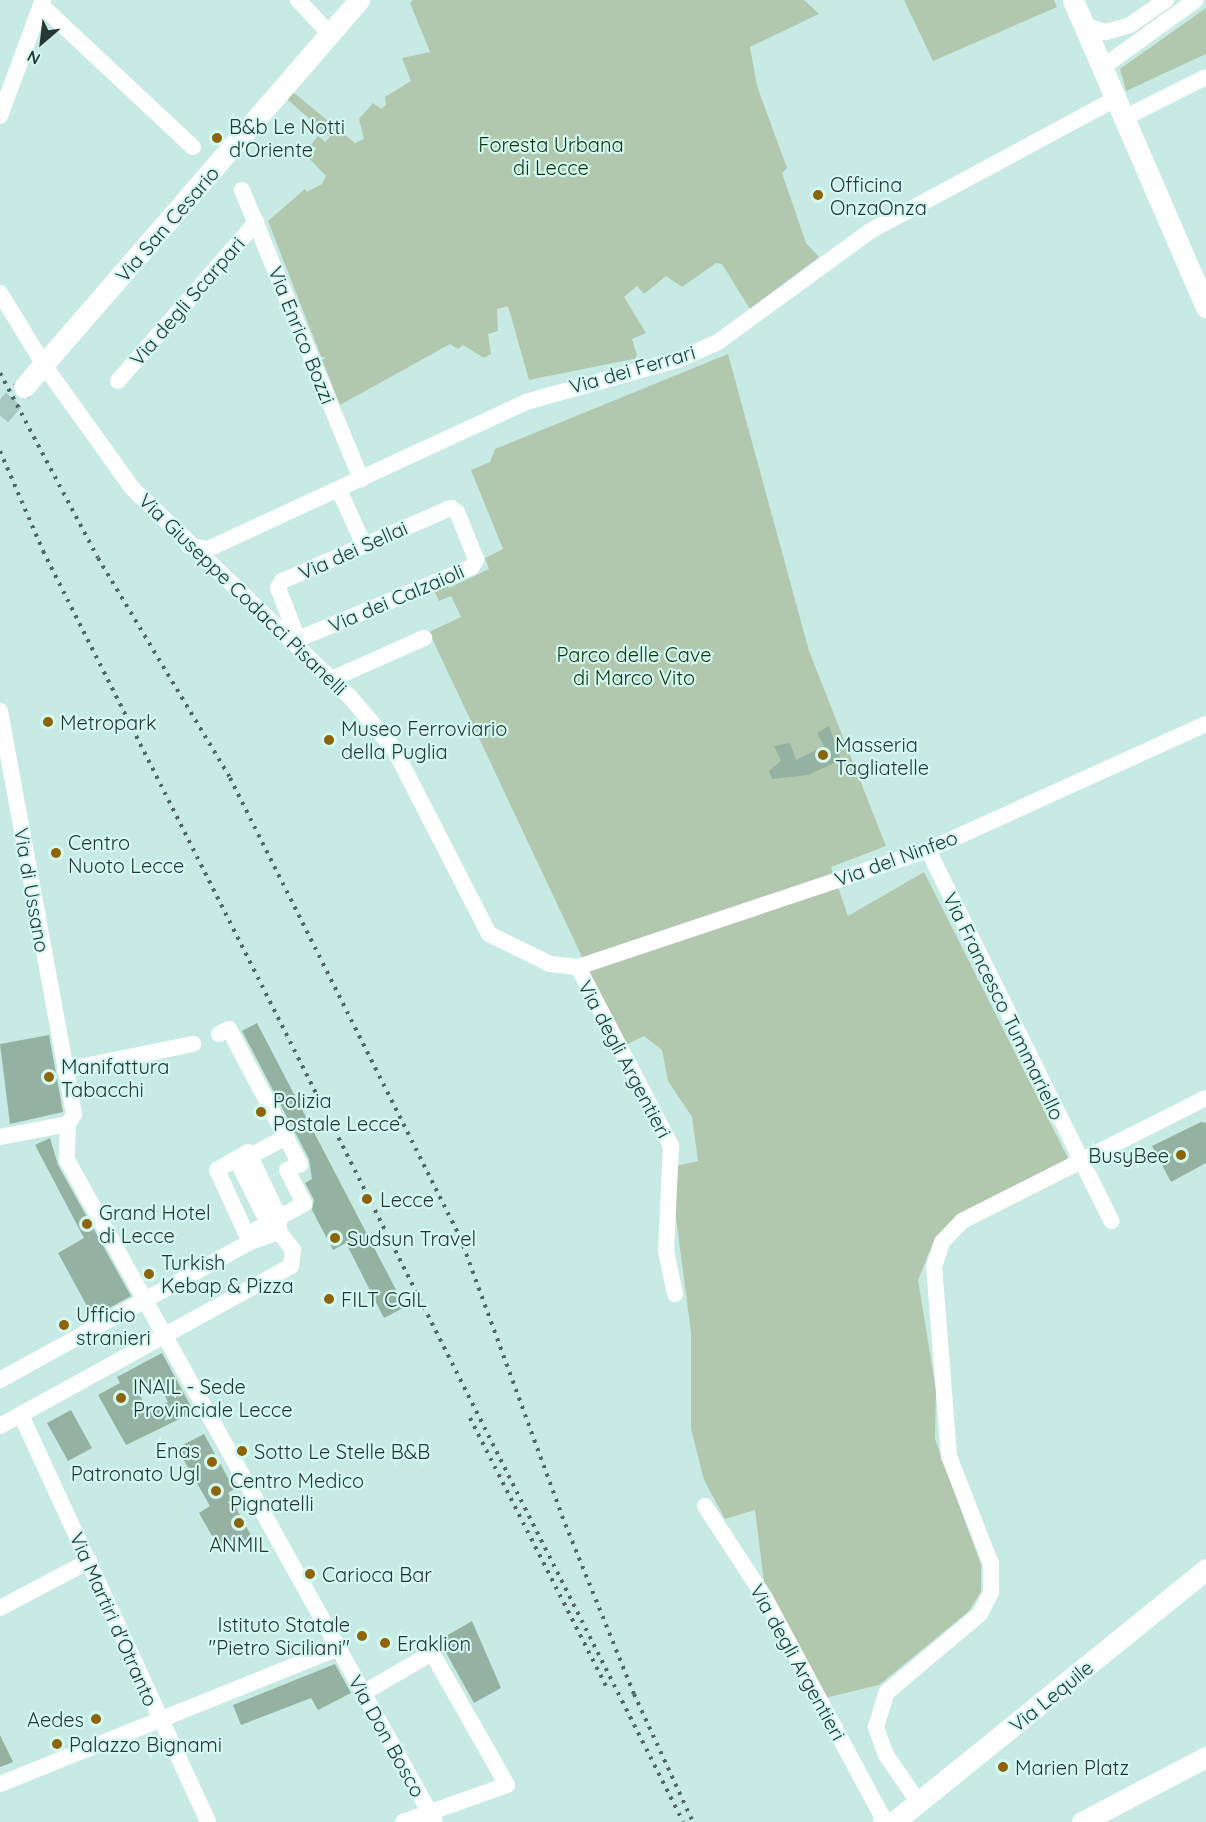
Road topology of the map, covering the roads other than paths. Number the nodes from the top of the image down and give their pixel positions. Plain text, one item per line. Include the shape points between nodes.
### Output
1 (298, 0) edge
2 (359, 0) edge
3 (1062, 0) edge
4 (1073, 0) edge
5 (1166, 0) edge
6 (1196, 0) edge
7 (42, 3) edge
8 (1085, 26) junction
9 (330, 34) junction
10 (1206, 77) edge
11 (1111, 93) junction
12 (0, 116) edge
13 (193, 147) dead end
14 (242, 190) dead end
15 (256, 222) junction
16 (0, 293) edge
17 (1206, 308) edge
18 (44, 365) junction
19 (118, 381) dead end
20 (24, 387) tunnel mouth
21 (361, 479) junction
22 (339, 490) junction
23 (451, 508) joint
24 (188, 545) junction
25 (364, 545) junction
26 (424, 638) dead end
27 (293, 641) junction
28 (332, 679) junction
29 (0, 711) edge
30 (1206, 724) edge
31 (928, 850) junction
32 (578, 967) junction
33 (219, 1034) dead end
34 (193, 1044) dead end
35 (65, 1070) junction
36 (1206, 1098) edge
37 (68, 1124) junction
38 (0, 1137) edge
39 (279, 1141) junction
40 (243, 1157) junction
41 (1081, 1161) junction
42 (288, 1173) junction
43 (254, 1180) junction
44 (228, 1194) junction
45 (263, 1198) junction
46 (236, 1211) junction
47 (1111, 1221) dead end
48 (276, 1224) junction
49 (246, 1240) junction
50 (675, 1294) dead end
51 (144, 1299) junction
52 (163, 1335) junction
53 (0, 1380) edge
54 (21, 1415) junction
55 (0, 1426) edge
56 (705, 1506) dead end
57 (89, 1561) junction
58 (1206, 1569) edge
59 (0, 1608) edge
60 (338, 1648) junction
61 (363, 1693) junction
62 (159, 1719) junction
63 (1206, 1757) edge
64 (0, 1784) edge
65 (919, 1803) junction
66 (432, 1817) edge
67 (1092, 1820) edge
68 (208, 1822) edge
69 (403, 1822) edge
70 (881, 1822) edge
71 (894, 1822) edge

1 - 9 street
2 - 9 main road, Via San Cesario
3 - 11 main road via 1097,76
4 - 8 main road
5 - 8 street via 1130,25 1106,32
6 - 11 street
7 - 12 street
7 - 13 street
8 - 11 main road
9 - 18 main road, Via San Cesario
10 - 11 street
11 - 17 main road
11 - 21 street, Via dei Ferrari via 870,231 718,342 680,359 526,402
14 - 15 street, Via Enrico Bozzi
15 - 19 street, Via degli Scarpari
15 - 21 street, Via Enrico Bozzi
16 - 18 street, Via Giuseppe Codacci Pisanelli
18 - 20 main road, Via San Cesario
18 - 24 street, Via Giuseppe Codacci Pisanelli via 132,488
21 - 22 street, Via dei Ferrari
22 - 24 street, Via dei Ferrari via 208,549
22 - 25 street
23 - 25 street, Via dei Sellai
23 - 27 street, Via dei Calzaioli via 458,512 476,559 472,567
24 - 27 street, Via Giuseppe Codacci Pisanelli
25 - 27 street, Via dei Sellai via 282,581 278,588 295,632
26 - 28 street
27 - 28 street, Via Giuseppe Codacci Pisanelli
28 - 32 street, Via Giuseppe Codacci Pisanelli via 394,749 489,934 523,954
29 - 35 street, Via di Ussano
30 - 31 street, Via del Ninfeo
31 - 32 street, Via del Ninfeo
31 - 41 street, Via Francesco Tummariello
32 - 50 street, Via degli Argentieri via 671,1146 666,1251
33 - 39 street via 229,1029
34 - 35 street
35 - 37 street, Via di Ussano via 74,1114
36 - 41 street
37 - 38 street
37 - 51 street, Via di Ussano via 67,1160
39 - 40 street
39 - 42 street via 300,1164
40 - 43 street
40 - 44 street via 217,1170
41 - 47 street, Via Francesco Tummariello
41 - 65 street via 962,1221 942,1242 934,1267 949,1456 991,1564 991,1592 980,1614 887,1692 876,1727 886,1755
42 - 43 street
42 - 45 street
42 - 48 street via 304,1204
43 - 44 street
43 - 45 street
44 - 46 street
45 - 46 street
45 - 48 street
46 - 49 street
48 - 49 street
48 - 52 street via 293,1250 291,1266
49 - 51 street
51 - 52 street, Via di Ussano
51 - 53 street
52 - 54 street
52 - 60 street, Via Don Bosco
54 - 55 street
54 - 57 street, Via Martiri d'Otranto
56 - 70 street, Via degli Argentieri via 770,1608 881,1814
57 - 59 street
57 - 62 street, Via Martiri d'Otranto
58 - 65 main road, Via Lequile
60 - 61 street, Via Don Bosco
60 - 62 street
61 - 66 street, Via Don Bosco
61 - 66 street via 432,1653 507,1785
62 - 64 street
62 - 68 street, Via Martiri d'Otranto
63 - 67 main road
65 - 71 main road, Via Lequile
66 - 69 street

